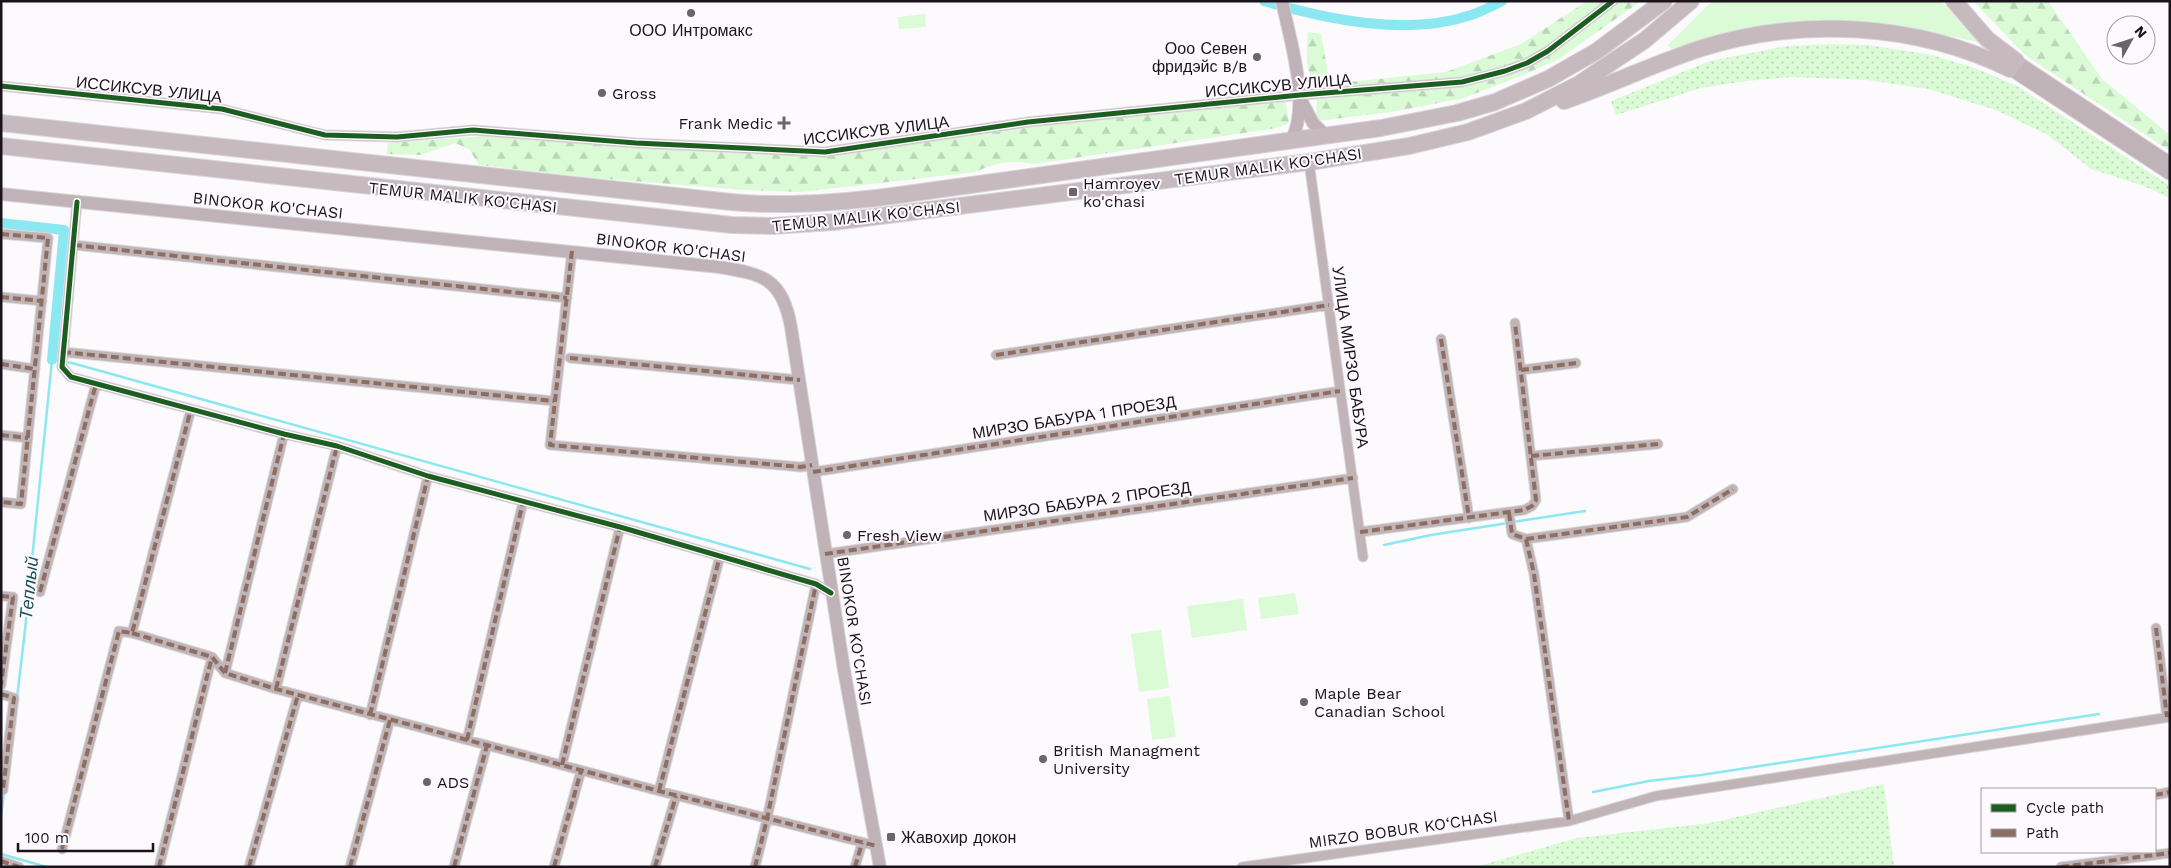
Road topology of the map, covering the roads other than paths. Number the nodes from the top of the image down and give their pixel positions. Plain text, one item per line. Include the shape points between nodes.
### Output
1 (1613, 1) edge
2 (1664, 1) edge
3 (1691, 1) edge
4 (1954, 1) edge
5 (1282, 3) edge
6 (2013, 65) junction
7 (1, 86) edge
8 (1300, 95) junction
9 (1507, 119) junction
10 (1, 123) edge
11 (1326, 136) junction
12 (1292, 141) junction
13 (1, 146) edge
14 (1309, 162) junction
15 (2170, 163) edge
16 (2170, 174) edge
17 (527, 181) junction
18 (1, 194) edge
19 (77, 202) junction
20 (525, 204) junction
21 (1, 234) edge
22 (74, 245) junction
23 (572, 251) junction
24 (1, 297) edge
25 (567, 298) junction
26 (42, 301) junction
27 (1329, 305) junction
28 (1515, 323) dead end
29 (1441, 339) dead end
30 (64, 352) junction
31 (996, 355) dead end
32 (570, 358) dead end
33 (1576, 363) dead end
34 (1, 364) edge
35 (35, 369) junction
36 (1521, 370) junction
37 (800, 380) junction
38 (96, 384) junction
39 (1340, 391) junction
40 (554, 401) junction
41 (191, 409) junction
42 (284, 434) junction
43 (1, 435) edge
44 (28, 438) junction
45 (1658, 444) dead end
46 (337, 446) junction
47 (1530, 456) junction
48 (812, 468) junction
49 (428, 476) junction
50 (1352, 478) junction
51 (1733, 489) dead end
52 (1, 502) edge
53 (523, 502) junction
54 (1509, 513) junction
55 (1469, 518) junction
56 (620, 528) junction
57 (1360, 532) junction
58 (1526, 539) junction
59 (825, 554) junction
60 (720, 556) junction
61 (1363, 557) dead end
62 (816, 584) junction
63 (40, 592) dead end
64 (831, 593) junction
65 (1, 596) edge
66 (2156, 628) dead end
67 (132, 633) junction
68 (212, 657) junction
69 (225, 673) junction
70 (1, 685) edge
71 (276, 689) junction
72 (1, 694) edge
73 (298, 695) junction
74 (370, 715) junction
75 (2168, 717) edge
76 (390, 720) junction
77 (467, 740) junction
78 (486, 745) junction
79 (562, 765) junction
80 (581, 771) junction
81 (2, 789) edge
82 (659, 791) junction
83 (2170, 792) edge
84 (2156, 795) edge
85 (676, 796) junction
86 (1, 800) edge
87 (768, 819) junction
88 (1569, 821) junction
89 (862, 843) junction
90 (877, 846) junction
91 (62, 849) dead end
92 (2170, 852) edge
93 (1, 861) edge
94 (19, 867) edge
95 (159, 867) edge
96 (248, 867) edge
97 (350, 867) edge
98 (454, 867) edge
99 (554, 867) edge
100 (655, 867) edge
101 (755, 867) edge
102 (855, 867) edge
103 (880, 867) edge
104 (1242, 867) edge
105 (2061, 867) edge

1 - 8 street, ИССИКСУВ УЛИЦА via 1548,52 1505,72 1462,82
2 - 11 highway, TEMUR MALIK KO'CHASI via 1597,51 1513,95 1448,115
3 - 9 highway, TEMUR MALIK KO'CHASI via 1613,63 1562,94
4 - 6 highway
5 - 8 main road
6 - 9 highway via 1954,47 1886,33 1832,28 1782,32 1704,47 1596,90
6 - 15 main road
6 - 16 main road
7 - 8 street, ИССИКСУВ УЛИЦА via 222,109 325,135 397,137 473,130 800,152 824,152 1028,122
8 - 11 main road via 1309,118
8 - 12 main road via 1299,119
9 - 14 highway, TEMUR MALIK KO'CHASI via 1409,146
10 - 17 highway, TEMUR MALIK KO'CHASI
11 - 12 highway, TEMUR MALIK KO'CHASI
12 - 17 highway, TEMUR MALIK KO'CHASI via 892,196 810,204 731,202
13 - 20 highway, TEMUR MALIK KO'CHASI
14 - 20 highway, TEMUR MALIK KO'CHASI via 792,225 732,225
14 - 27 street, УЛИЦА МИРЗО БАБУРА
17 - 20 highway
18 - 19 main road, BINOKOR KO'CHASI
19 - 22 street
19 - 23 main road, BINOKOR KO'CHASI
21 - 26 street via 48,238
22 - 25 street
22 - 30 street
23 - 25 street
23 - 37 main road, BINOKOR KO'CHASI via 719,267 769,281 778,290 788,310
24 - 26 street
25 - 40 street
26 - 35 street
27 - 31 street
27 - 39 street, УЛИЦА МИРЗО БАБУРА
28 - 36 street
29 - 55 street
30 - 38 street via 62,367 71,377
30 - 40 street
32 - 37 street
33 - 36 street
34 - 35 street
35 - 44 street
36 - 47 street
37 - 48 main road, BINOKOR KO'CHASI
38 - 41 street
38 - 63 street
39 - 48 street, МИРЗО БАБУРА 1 ПРОЕЗД
39 - 50 street, УЛИЦА МИРЗО БАБУРА
40 - 48 street, МИРЗО БАБУРА 1 ПРОЕЗД via 550,445
41 - 42 street
41 - 67 street
42 - 46 street
42 - 69 street
43 - 44 street
44 - 52 street via 21,504
45 - 47 street
46 - 49 street
46 - 71 street
47 - 54 street via 1536,500 1528,509
48 - 59 main road, BINOKOR KO'CHASI
49 - 53 street
49 - 74 street
50 - 57 street, УЛИЦА МИРЗО БАБУРА
50 - 59 street, МИРЗО БАБУРА 2 ПРОЕЗД
51 - 58 street via 1687,517
53 - 56 street
53 - 77 street
54 - 55 street
54 - 58 street via 1512,534
55 - 57 street
56 - 60 street
56 - 79 street
57 - 61 street, УЛИЦА МИРЗО БАБУРА
58 - 88 street via 1534,574
59 - 64 main road, BINOKOR KO'CHASI
60 - 62 street
60 - 82 street
62 - 64 street
62 - 87 street
64 - 90 main road, BINOKOR KO'CHASI
65 - 70 street via 12,598
66 - 75 street
67 - 68 street
67 - 91 street via 119,631
68 - 69 street
68 - 95 street
69 - 71 street
71 - 73 street
72 - 81 street via 14,698
73 - 74 street
73 - 96 street
74 - 76 street
75 - 88 street, MIRZO BOBUR KO‘CHASI via 1656,796
76 - 77 street
76 - 97 street
77 - 78 street
78 - 79 street
78 - 98 street
79 - 80 street
80 - 82 street
80 - 99 street
81 - 86 street
82 - 85 street
83 - 84 street
85 - 87 street
85 - 100 street
87 - 89 street
87 - 101 street
88 - 104 street, MIRZO BOBUR KO‘CHASI
89 - 90 street
89 - 102 street
90 - 103 main road, BINOKOR KO'CHASI
92 - 105 street
93 - 94 street

